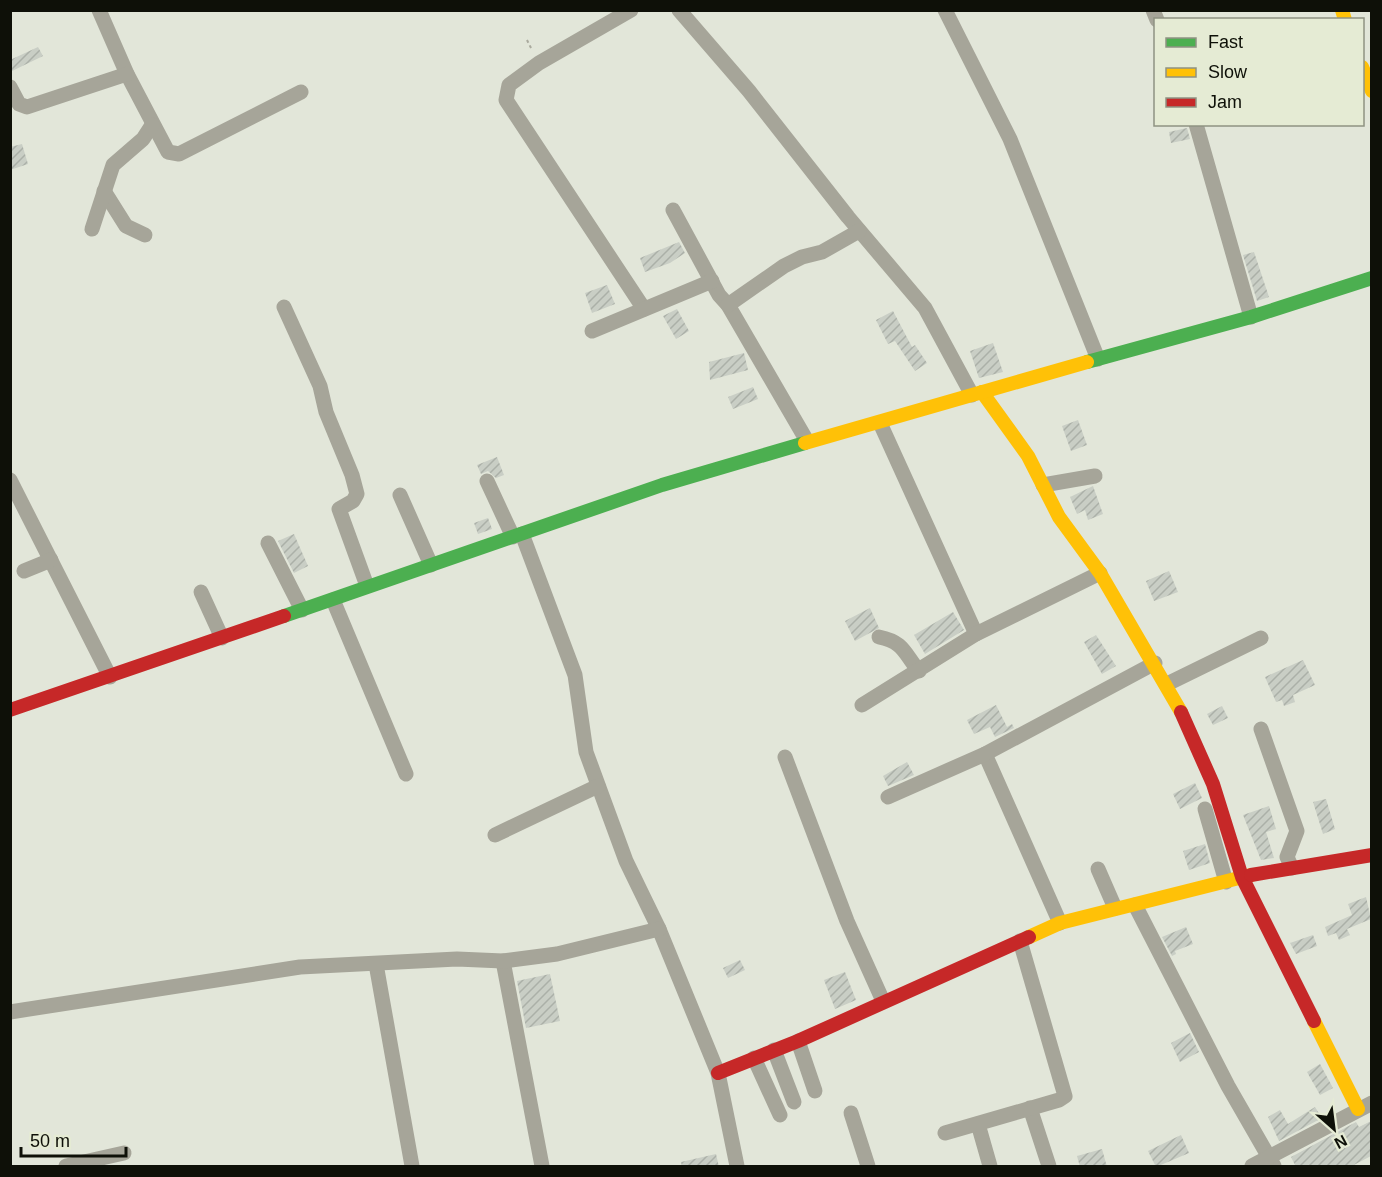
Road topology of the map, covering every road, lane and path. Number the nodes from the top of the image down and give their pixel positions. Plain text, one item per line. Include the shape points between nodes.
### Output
1 (99, 10) edge
2 (631, 10) edge
3 (679, 10) edge
4 (945, 10) edge
5 (1364, 72) edge
6 (127, 74) junction
7 (10, 87) edge
8 (1371, 91) edge
9 (301, 92) dead end
10 (15, 108) edge
11 (152, 125) junction
12 (1197, 126) edge
13 (104, 191) junction
14 (673, 210) dead end
15 (92, 229) dead end
16 (860, 231) junction
17 (145, 235) dead end
18 (1371, 278) edge
19 (712, 281) junction
20 (728, 305) junction
21 (284, 307) dead end
22 (644, 309) junction
23 (1251, 317) junction
24 (592, 331) dead end
25 (1098, 359) junction
26 (977, 393) junction
27 (880, 423) junction
28 (807, 441) junction
29 (1095, 476) dead end
30 (10, 480) edge
31 (487, 481) dead end
32 (1043, 485) junction
33 (400, 495) dead end
34 (517, 536) junction
35 (268, 543) dead end
36 (51, 560) junction
37 (431, 565) junction
38 (24, 572) dead end
39 (1100, 573) junction
40 (367, 586) junction
41 (201, 592) dead end
42 (333, 600) junction
43 (302, 610) junction
44 (976, 634) junction
45 (879, 637) dead end
46 (222, 638) junction
47 (1261, 638) dead end
48 (1155, 663) junction
49 (919, 671) junction
50 (110, 676) junction
51 (1167, 684) junction
52 (862, 705) dead end
53 (10, 710) edge
54 (1261, 729) dead end
55 (985, 754) junction
56 (785, 757) dead end
57 (406, 774) dead end
58 (598, 786) junction
59 (888, 796) dead end
60 (1205, 809) dead end
61 (495, 835) dead end
62 (1371, 855) edge
63 (1292, 868) junction
64 (1098, 869) dead end
65 (1242, 877) junction
66 (1226, 882) junction
67 (1135, 905) junction
68 (1115, 908) junction
69 (1060, 924) junction
70 (658, 929) junction
71 (1020, 941) junction
72 (503, 961) junction
73 (376, 964) junction
74 (883, 1001) junction
75 (10, 1012) edge
76 (798, 1041) junction
77 (774, 1050) junction
78 (754, 1058) junction
79 (718, 1073) junction
80 (815, 1091) dead end
81 (794, 1102) dead end
82 (1365, 1106) edge
83 (1030, 1108) junction
84 (851, 1113) dead end
85 (780, 1115) dead end
86 (978, 1125) junction
87 (945, 1134) dead end
88 (124, 1153) dead end
89 (1272, 1162) edge
90 (66, 1167) edge
91 (412, 1167) edge
92 (542, 1167) edge
93 (736, 1167) edge
94 (868, 1167) edge
95 (990, 1167) edge
96 (1048, 1167) edge
97 (1252, 1167) edge

1 - 6 street
2 - 22 street via 539,63 509,85 506,100
3 - 16 street
4 - 25 street via 1010,139
5 - 8 street
6 - 10 street via 36,106
6 - 11 street
7 - 10 street
9 - 11 street via 179,154 168,152
11 - 13 street via 143,139 113,165
12 - 23 street
13 - 15 street
13 - 17 street via 126,226
14 - 19 street
16 - 20 street via 822,252 784,266
16 - 26 street via 925,308
18 - 23 street
19 - 20 street
19 - 22 street
20 - 28 street
21 - 40 street via 320,386 326,412 356,486 353,501 339,509
22 - 24 street
23 - 25 street
25 - 26 street
26 - 27 street
26 - 32 street via 1028,456
27 - 28 street
27 - 44 street
28 - 34 street via 662,485
29 - 32 street
30 - 36 street
31 - 34 street
32 - 39 street via 1059,517
33 - 37 street
34 - 37 street
34 - 58 street via 575,675 586,752
35 - 43 street
36 - 38 street
36 - 50 street
37 - 40 street
39 - 44 street
39 - 48 street
40 - 42 street
41 - 46 street
42 - 43 street
42 - 57 street
43 - 46 street
44 - 49 street
45 - 49 street via 902,646
46 - 50 street
47 - 51 street
48 - 51 street
48 - 55 street
49 - 52 street
50 - 53 street
51 - 65 street via 1213,784
54 - 63 street via 1297,831 1287,857
55 - 59 street
55 - 69 street
56 - 74 street via 847,921
58 - 61 street
58 - 70 street via 626,861
60 - 66 street
62 - 63 street
63 - 65 street
64 - 68 street
65 - 66 street
65 - 82 street
66 - 67 street
67 - 68 street
67 - 89 street via 1228,1086
68 - 69 street
69 - 71 street
70 - 72 street via 557,954
70 - 79 street
71 - 74 street
71 - 83 street via 1066,1093 1059,1100
72 - 73 street via 457,959
72 - 92 street
73 - 75 street via 300,967
73 - 91 street
74 - 76 street
76 - 77 street
76 - 80 street
77 - 78 street
77 - 81 street
78 - 79 street
78 - 85 street
79 - 93 street
82 - 89 street
83 - 86 street
83 - 96 street
84 - 94 street
86 - 87 street
86 - 95 street
88 - 90 street
89 - 97 street

